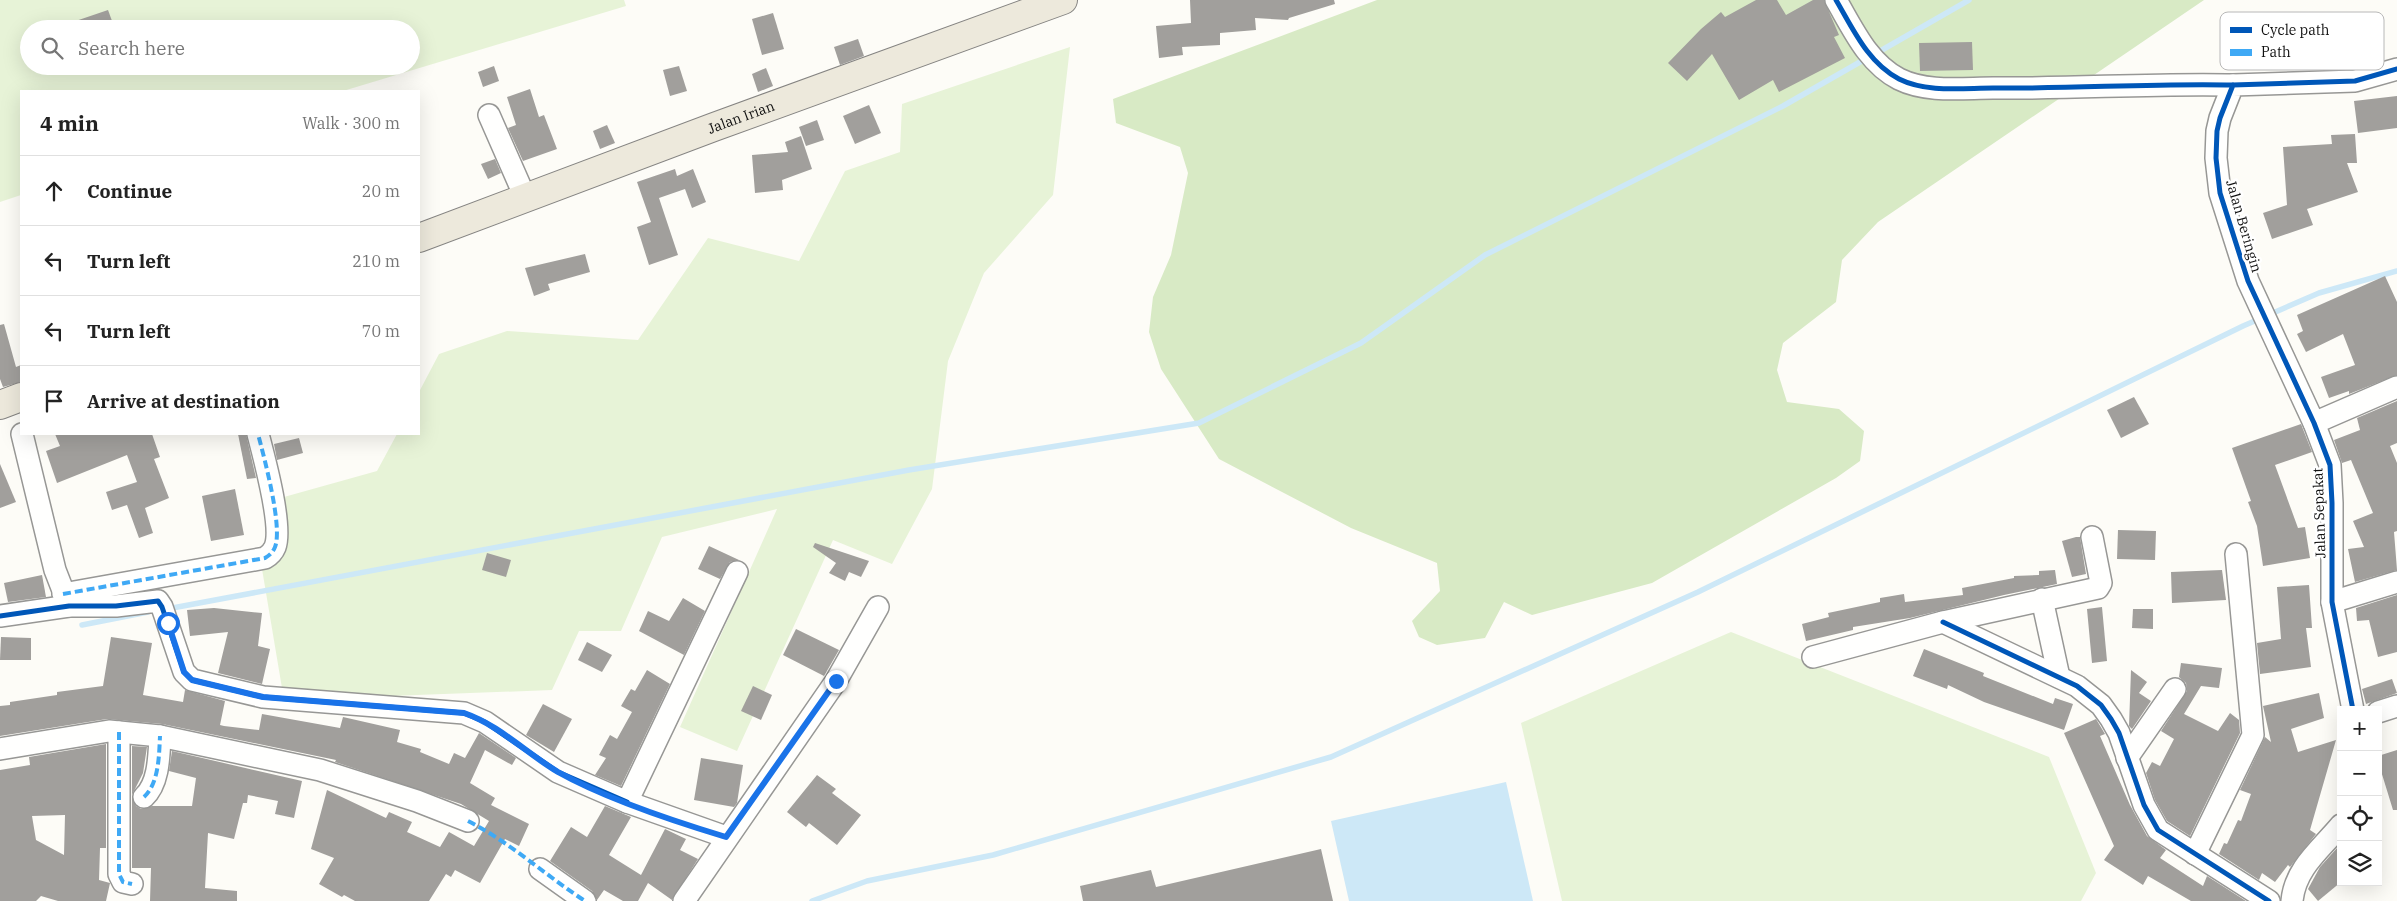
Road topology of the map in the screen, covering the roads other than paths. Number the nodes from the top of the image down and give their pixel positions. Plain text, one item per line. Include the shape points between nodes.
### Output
1 (1063, 0) edge
2 (1836, 0) edge
3 (2397, 69) edge
4 (2233, 85) junction
5 (489, 116) dead end
6 (525, 197) junction
7 (421, 237) edge
8 (2269, 327) joint
9 (2397, 387) edge
10 (12, 401) edge
11 (2314, 423) junction
12 (20, 426) edge
13 (22, 435) edge
14 (258, 435) edge
15 (2092, 537) dead end
16 (2236, 554) dead end
17 (737, 572) dead end
18 (2397, 582) edge
19 (2042, 599) junction
20 (66, 600) junction
21 (2332, 602) junction
22 (878, 607) dead end
23 (0, 616) edge
24 (1943, 622) junction
25 (1812, 657) dead end
26 (2059, 677) junction
27 (2175, 688) dead end
28 (2352, 706) edge
29 (2397, 706) edge
30 (2382, 711) edge
31 (120, 732) junction
32 (160, 736) junction
33 (0, 749) edge
34 (2128, 758) junction
35 (144, 798) dead end
36 (627, 802) junction
37 (468, 821) dead end
38 (2337, 830) edge
39 (726, 837) junction
40 (2195, 854) junction
41 (540, 869) dead end
42 (132, 884) dead end
43 (584, 901) edge
44 (684, 901) edge
45 (2269, 901) edge
46 (2292, 901) edge

1 - 6 main road, Jalan Irian
2 - 4 street via 1875,61 1900,80 1936,88 2040,89 2172,83
3 - 4 street via 2355,81
4 - 8 street, Jalan Beringin via 2220,118 2216,158 2220,193 2248,281
5 - 6 street
6 - 7 main road, Jalan Irian
8 - 11 street, Jalan Sepakat
9 - 11 street
10 - 12 street
11 - 21 street, Jalan Sepakat via 2330,465 2332,482
13 - 20 street via 55,570
14 - 20 street via 273,496 276,538 271,554 265,558
15 - 19 street via 2100,587
16 - 40 street via 2253,735
17 - 36 street
18 - 21 street
19 - 24 street
19 - 26 street
20 - 23 street
20 - 36 street via 116,606 159,602 184,672 192,680 263,697 464,713 485,722 558,772
21 - 28 street, Jalan Sepakat
22 - 39 street via 836,681
24 - 25 street
24 - 26 street
26 - 34 street via 2101,705 2119,733
27 - 34 street
29 - 30 street
31 - 32 street
31 - 33 street via 100,732
31 - 42 street via 119,874 123,882
32 - 35 street via 154,779
32 - 37 street via 320,770
34 - 40 street via 2154,825
36 - 39 street
38 - 46 street via 2302,870
39 - 44 street
40 - 45 street
41 - 43 street

